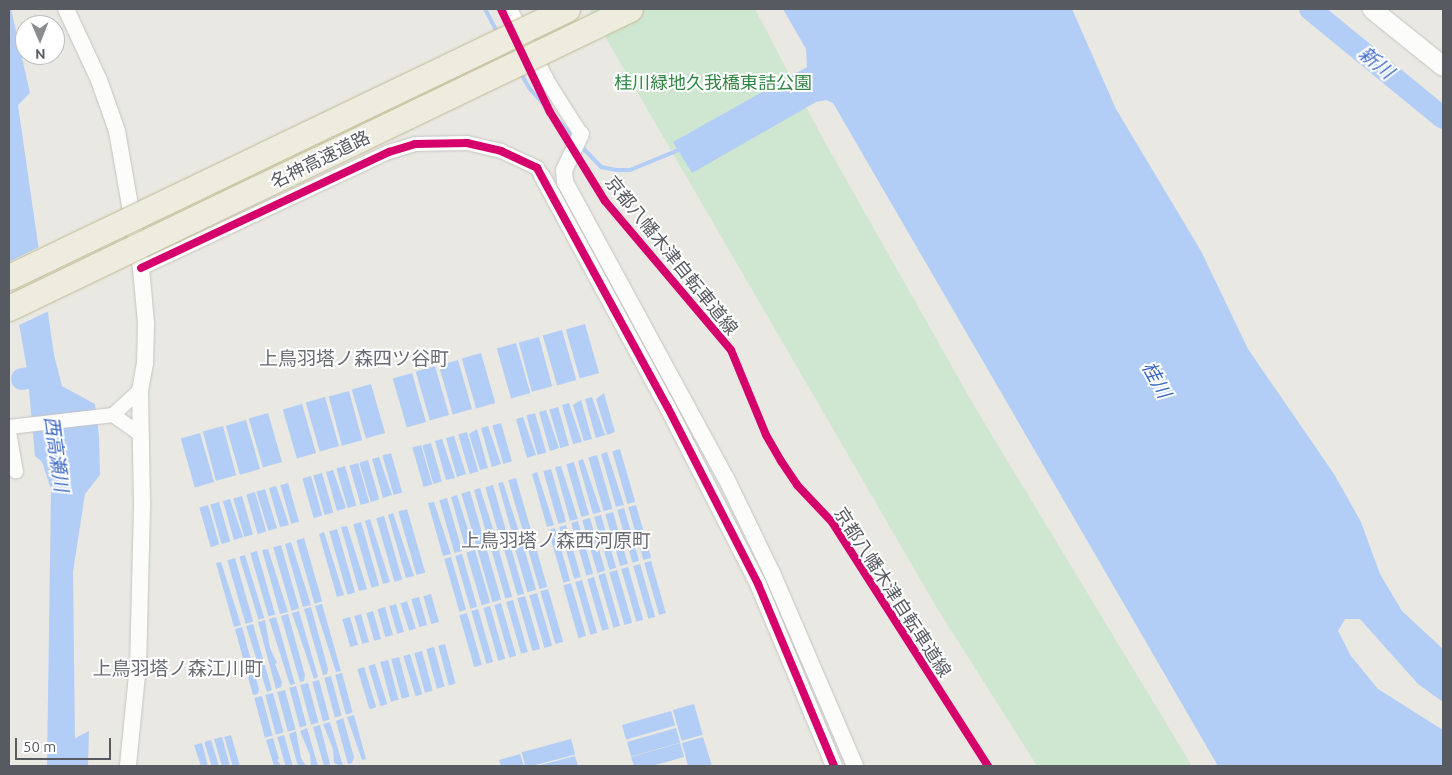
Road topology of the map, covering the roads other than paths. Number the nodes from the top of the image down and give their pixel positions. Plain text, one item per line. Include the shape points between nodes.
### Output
1 (66, 9) edge
2 (510, 9) edge
3 (567, 9) edge
4 (630, 9) edge
5 (1372, 9) edge
6 (1443, 66) edge
7 (582, 134) joint
8 (542, 176) joint
9 (141, 268) junction
10 (9, 277) edge
11 (9, 308) edge
12 (140, 390) junction
13 (113, 415) junction
14 (9, 427) edge
15 (9, 432) edge
16 (140, 434) junction
17 (16, 471) dead end
18 (828, 702) junction
19 (810, 709) junction
20 (128, 766) edge
21 (834, 766) edge
22 (855, 766) edge

1 - 9 street via 99,80 116,131
2 - 7 street via 551,87
3 - 10 highway, 名神高速道路, bridge
4 - 11 highway, 名神高速道路, bridge
5 - 6 main road
7 - 18 street via 564,170 564,182 726,478
8 - 9 street via 537,168 501,151 467,143 416,144 389,152
8 - 19 street via 668,408 758,584
9 - 12 street via 145,362
12 - 13 street
12 - 16 street
13 - 14 street
13 - 16 street
15 - 17 street
16 - 20 street via 138,665
18 - 19 street
18 - 22 street
19 - 21 street

